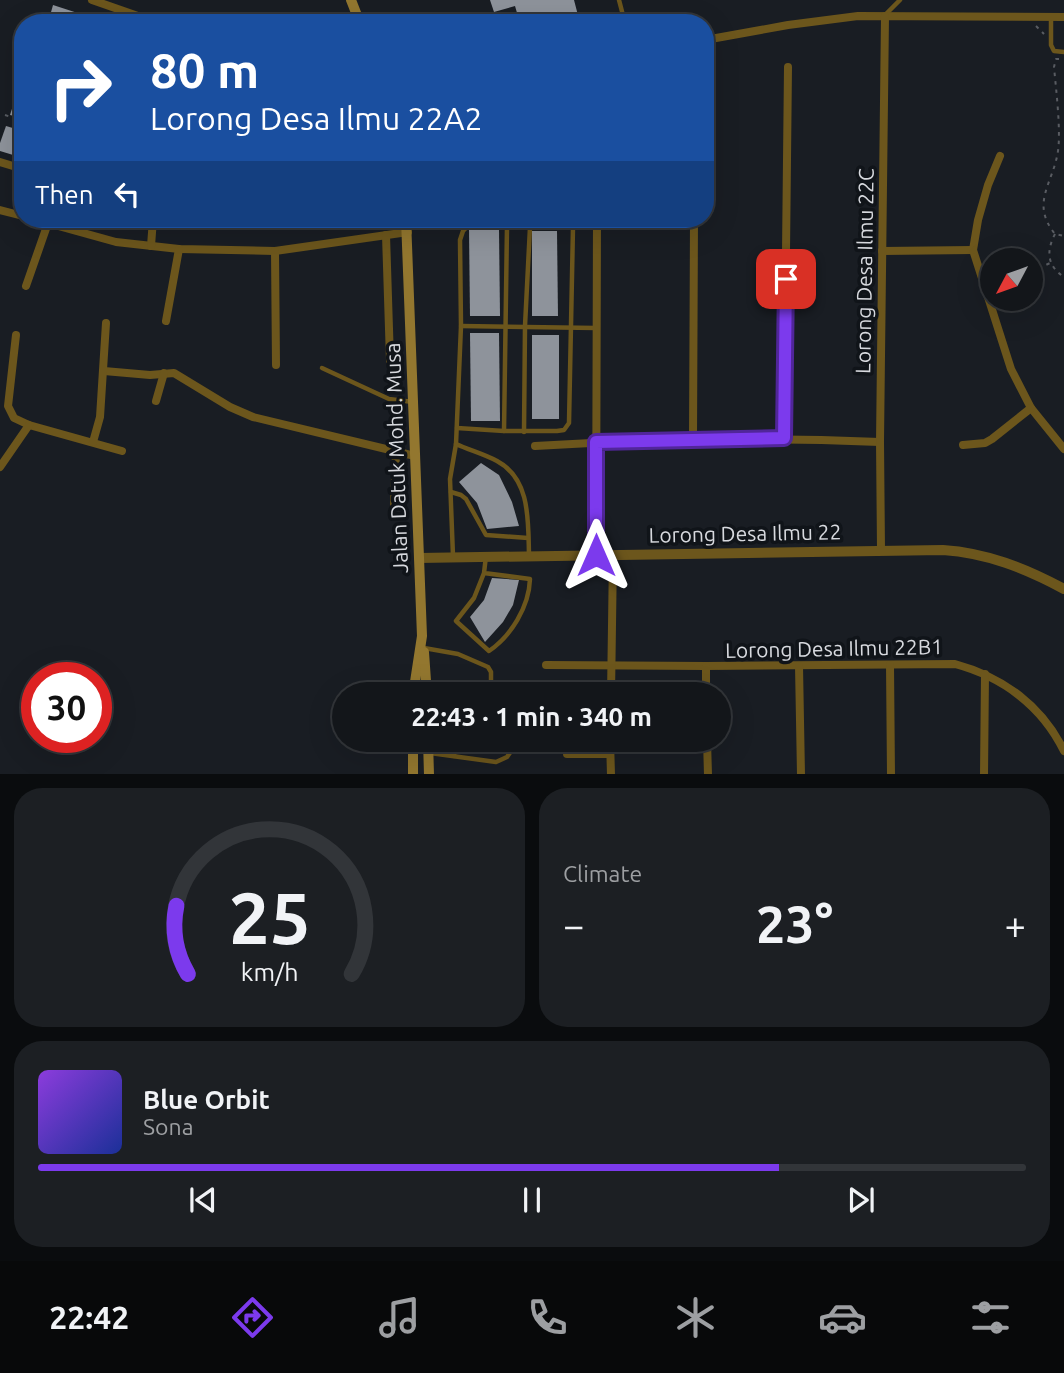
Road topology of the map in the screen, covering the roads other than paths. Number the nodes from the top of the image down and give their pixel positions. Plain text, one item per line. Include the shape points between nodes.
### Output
1 (92, 0) edge
2 (900, 0) edge
3 (107, 2) edge
4 (136, 14) edge
5 (885, 16) junction
6 (1051, 17) junction
7 (1064, 17) edge
8 (714, 38) edge
9 (1064, 52) edge
10 (788, 67) dead end
11 (1000, 156) dead end
12 (46, 228) edge
13 (66, 228) edge
14 (152, 228) edge
15 (407, 228) edge
16 (466, 228) edge
17 (508, 228) edge
18 (530, 228) edge
19 (573, 228) edge
20 (597, 228) edge
21 (694, 228) edge
22 (408, 232) junction
23 (386, 235) junction
24 (151, 246) junction
25 (179, 249) junction
26 (973, 250) junction
27 (275, 251) junction
28 (881, 251) junction
29 (26, 286) dead end
30 (166, 321) dead end
31 (106, 323) dead end
32 (461, 326) junction
33 (504, 327) junction
34 (525, 327) junction
35 (569, 327) junction
36 (596, 328) junction
37 (16, 335) dead end
38 (390, 360) dead end
39 (276, 365) dead end
40 (322, 368) dead end
41 (104, 371) junction
42 (164, 373) junction
43 (156, 401) dead end
44 (414, 402) junction
45 (1031, 408) junction
46 (29, 425) junction
47 (457, 428) junction
48 (504, 431) junction
49 (524, 432) junction
50 (784, 438) junction
51 (693, 439) junction
52 (93, 442) junction
53 (596, 442) junction
54 (880, 442) junction
55 (456, 444) junction
56 (963, 445) dead end
57 (535, 446) dead end
58 (1064, 449) edge
59 (122, 451) dead end
60 (396, 453) junction
61 (415, 456) junction
62 (0, 467) edge
63 (451, 492) junction
64 (394, 506) dead end
65 (528, 538) junction
66 (881, 549) junction
67 (529, 555) junction
68 (596, 555) junction
69 (612, 555) junction
70 (453, 556) junction
71 (486, 556) junction
72 (419, 558) junction
73 (484, 573) junction
74 (1064, 589) edge
75 (422, 636) junction
76 (424, 648) junction
77 (546, 665) dead end
78 (890, 665) junction
79 (706, 666) junction
80 (799, 666) junction
81 (611, 667) junction
82 (985, 674) junction
83 (415, 682) edge
84 (426, 682) edge
85 (491, 682) edge
86 (611, 682) edge
87 (706, 682) edge
88 (1064, 751) edge
89 (413, 752) edge
90 (454, 752) edge
91 (511, 752) edge
92 (707, 752) edge
93 (429, 753) joint
94 (567, 754) dead end
95 (610, 754) joint
96 (454, 756) junction
97 (413, 774) edge
98 (429, 774) edge
99 (611, 774) edge
100 (708, 774) edge
101 (801, 774) edge
102 (891, 774) edge
103 (984, 774) edge

1 - 3 street
2 - 5 lane
3 - 4 street
5 - 6 street
5 - 8 street via 799,23
5 - 28 street, Lorong Desa Ilmu 22C
6 - 7 street
6 - 9 lane via 1051,45 1054,51
10 - 50 street
11 - 26 street via 988,185
12 - 29 street
13 - 24 street
14 - 24 street
15 - 22 main road, Jalan Datuk Mohd. Musa
16 - 32 lane via 460,240
17 - 33 lane
18 - 34 lane
19 - 35 lane
20 - 36 street
21 - 51 street
22 - 23 street
22 - 44 main road, Jalan Datuk Mohd. Musa
23 - 27 street
23 - 38 street
24 - 25 street
25 - 27 street
25 - 30 street
26 - 28 street
26 - 45 street via 1011,369
27 - 39 street
28 - 54 street, Lorong Desa Ilmu 22C
31 - 41 street
32 - 33 lane
32 - 47 lane
33 - 34 lane
33 - 48 lane
34 - 35 lane
34 - 49 lane
35 - 36 lane
35 - 49 lane via 569,422 556,431
36 - 53 street
37 - 46 street via 8,406 14,418
40 - 44 lane via 389,399
41 - 42 street
41 - 52 street
42 - 43 street
42 - 60 street via 174,373 253,417
44 - 61 main road, Jalan Datuk Mohd. Musa
45 - 56 street via 985,443
45 - 58 street
46 - 52 street
46 - 62 street
47 - 48 lane
47 - 55 lane
48 - 49 lane
50 - 51 street
50 - 54 street
51 - 53 street
52 - 59 street
53 - 57 street
53 - 68 street
54 - 66 street, Lorong Desa Ilmu 22C
55 - 63 lane
55 - 65 lane via 500,462 521,484
60 - 61 street
60 - 64 street
61 - 72 main road, Jalan Datuk Mohd. Musa
63 - 65 lane via 466,499 486,535
63 - 70 lane
65 - 67 lane
66 - 69 street, Lorong Desa Ilmu 22
66 - 74 street, Lorong Desa Ilmu 22 via 985,556
67 - 68 street, Lorong Desa Ilmu 22
67 - 71 street, Lorong Desa Ilmu 22
68 - 69 street, Lorong Desa Ilmu 22
69 - 81 street
70 - 71 street, Lorong Desa Ilmu 22
70 - 72 street, Lorong Desa Ilmu 22
71 - 73 lane
72 - 75 main road, Jalan Datuk Mohd. Musa
73 - 73 lane via 474,598 456,621 489,651 514,625 530,579
75 - 76 main road
75 - 83 main road, Jalan Datuk Mohd. Musa
76 - 84 main road
76 - 85 lane via 458,654 488,667
77 - 81 street, Lorong Desa Ilmu 22B1
78 - 80 street, Lorong Desa Ilmu 22B1
78 - 82 street, Lorong Desa Ilmu 22B1 via 955,664
78 - 102 street
79 - 80 street, Lorong Desa Ilmu 22B1
79 - 81 street, Lorong Desa Ilmu 22B1
79 - 87 street
80 - 101 street
81 - 86 street
82 - 88 street, Lorong Desa Ilmu 22B1 via 1031,704
82 - 103 street
89 - 97 main road
90 - 96 lane
91 - 96 lane via 500,761
92 - 100 street
93 - 96 lane
93 - 98 main road
94 - 95 street
95 - 99 street

